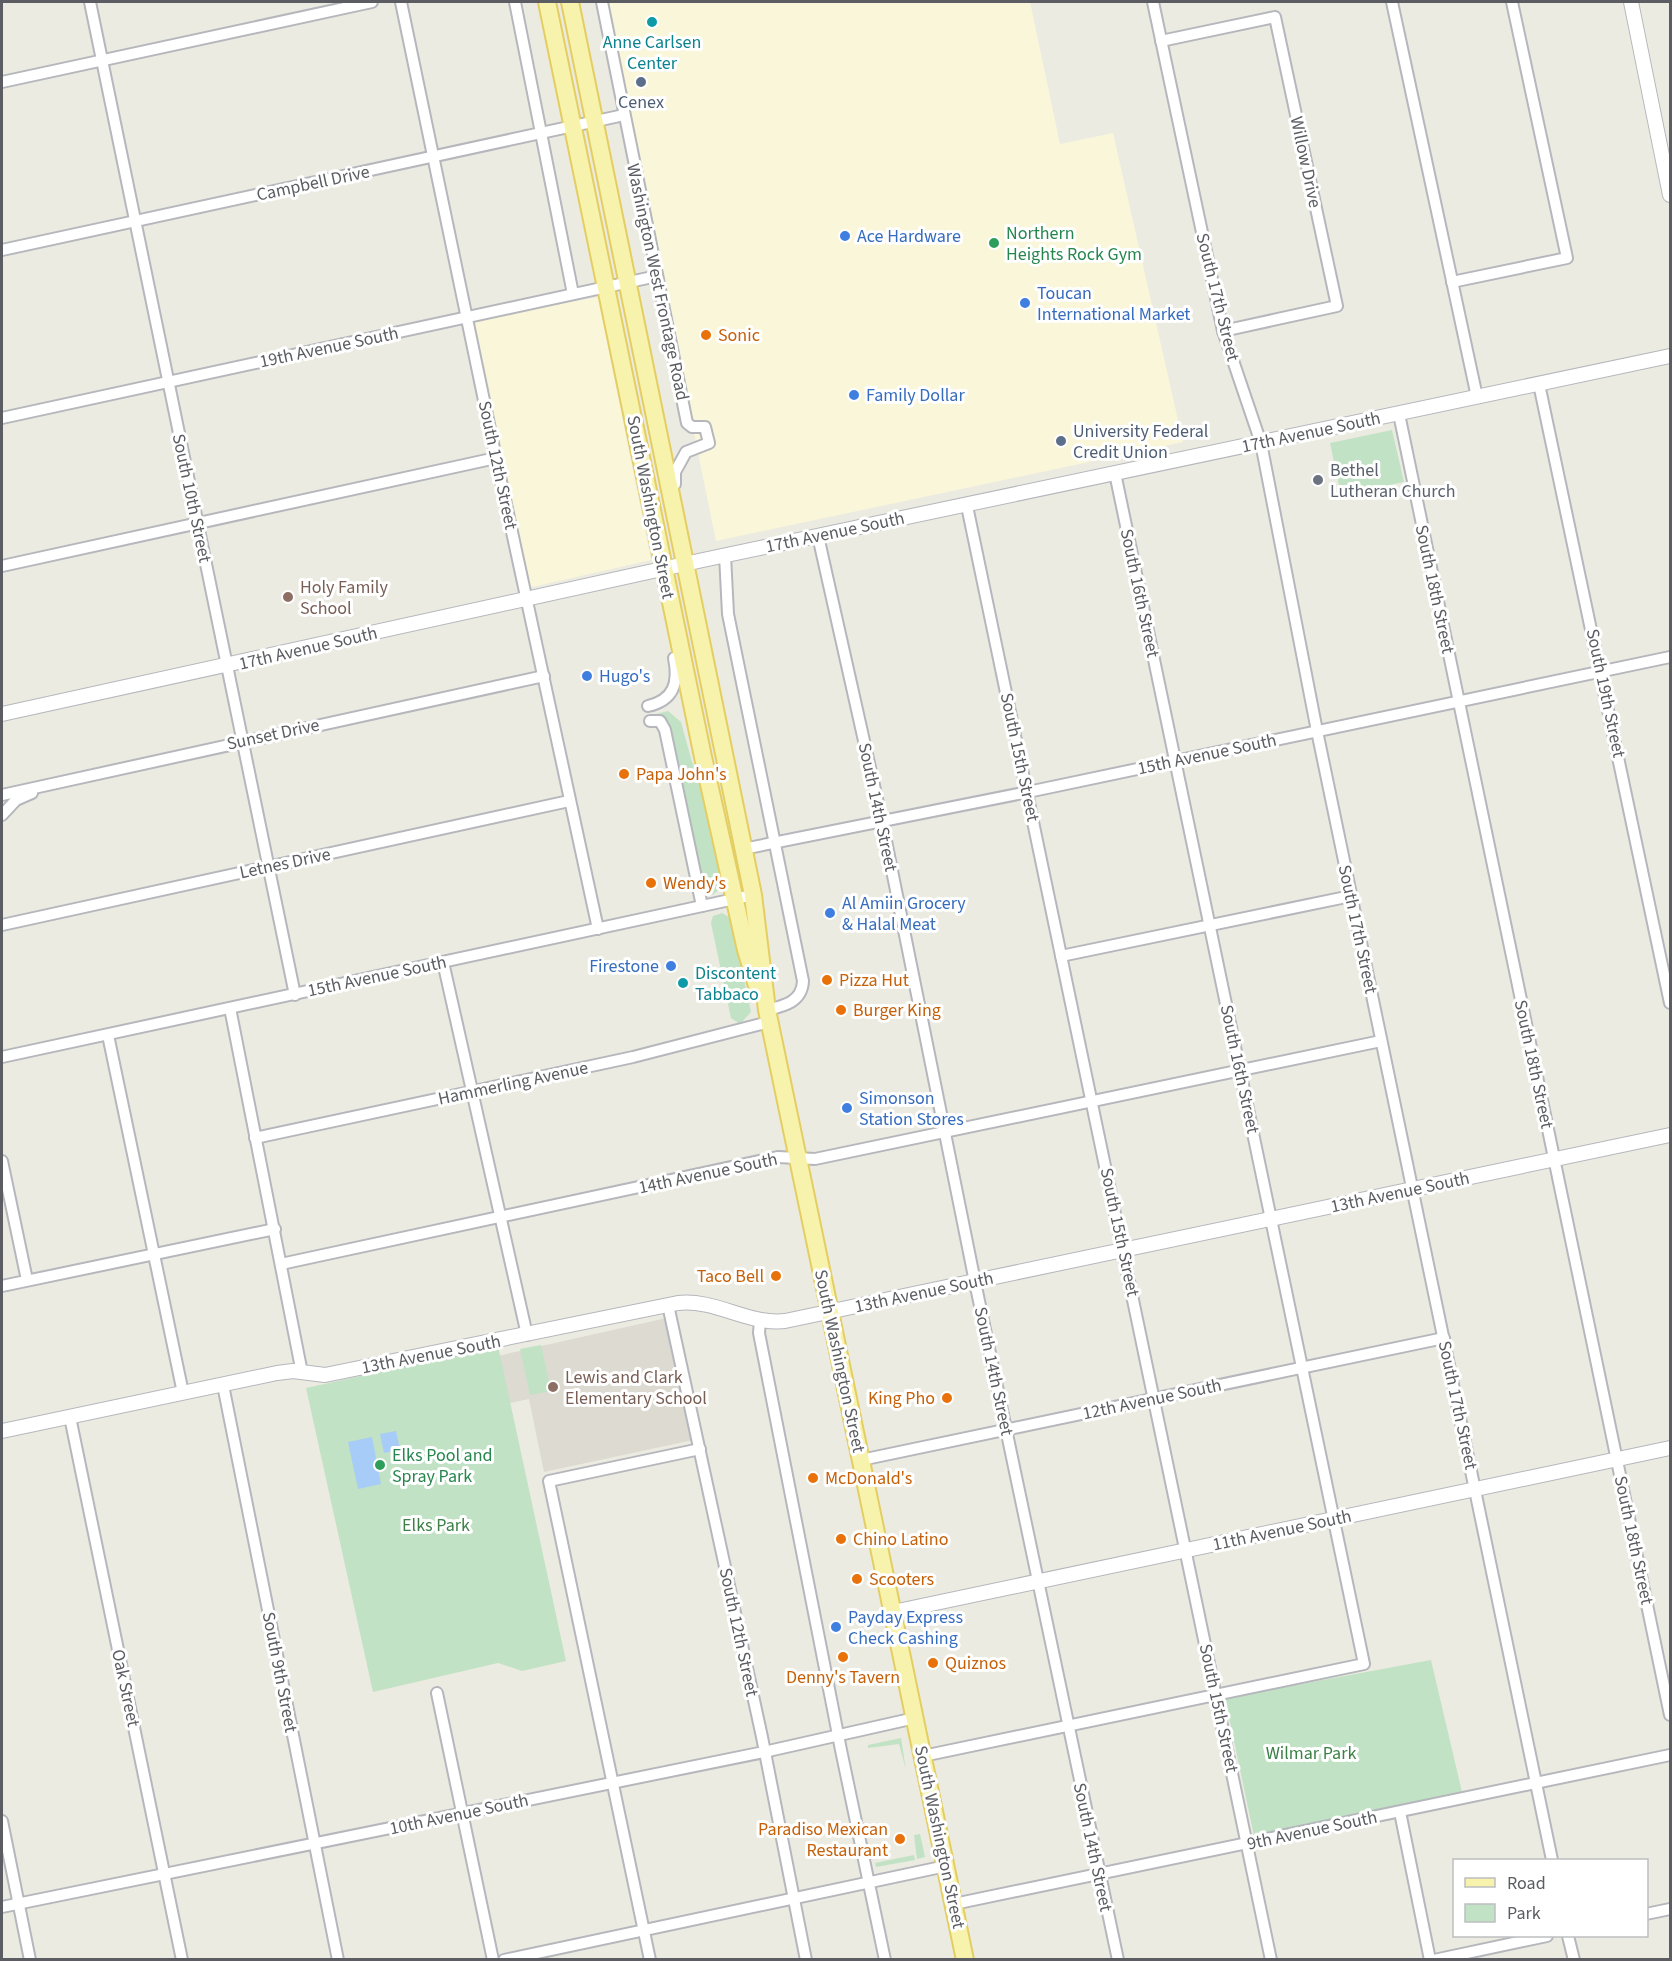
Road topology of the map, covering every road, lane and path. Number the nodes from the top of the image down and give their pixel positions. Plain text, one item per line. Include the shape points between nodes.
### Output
1 (90, 2) edge
2 (372, 2) edge
3 (401, 2) edge
4 (515, 2) edge
5 (547, 2) edge
6 (570, 2) edge
7 (602, 2) edge
8 (1152, 2) edge
9 (1392, 2) edge
10 (1512, 2) edge
11 (1631, 2) edge
12 (1161, 41) junction
13 (102, 60) junction
14 (2, 82) edge
15 (624, 115) junction
16 (594, 121) junction
17 (573, 126) junction
18 (542, 132) junction
19 (433, 157) junction
20 (1671, 195) edge
21 (134, 222) junction
22 (2, 250) edge
23 (657, 276) junction
24 (1452, 282) junction
25 (626, 283) junction
26 (607, 287) junction
27 (573, 294) junction
28 (467, 318) junction
29 (1223, 331) junction
30 (1671, 356) edge
31 (168, 382) junction
32 (1539, 384) junction
33 (1477, 397) junction
34 (1399, 414) junction
35 (2, 418) edge
36 (1261, 443) junction
37 (496, 458) junction
38 (1115, 473) junction
39 (967, 506) junction
40 (197, 523) junction
41 (677, 529) junction
42 (819, 536) junction
43 (724, 555) junction
44 (684, 564) junction
45 (2, 566) edge
46 (663, 569) junction
47 (527, 599) junction
48 (673, 616) junction
49 (1671, 657) edge
50 (227, 666) junction
51 (1601, 672) junction
52 (544, 676) junction
53 (1458, 702) junction
54 (648, 706) dead end
55 (2, 714) edge
56 (650, 721) dead end
57 (1317, 731) junction
58 (243, 741) junction
59 (1176, 760) junction
60 (49, 785) junction
61 (1028, 792) junction
62 (2, 795) edge
63 (569, 801) junction
64 (2, 815) edge
65 (882, 821) junction
66 (775, 842) junction
67 (743, 849) junction
68 (268, 867) junction
69 (753, 895) junction
70 (1352, 896) junction
71 (734, 899) junction
72 (702, 906) junction
73 (2, 925) edge
74 (1210, 926) junction
75 (598, 929) junction
76 (1061, 956) junction
77 (443, 962) junction
78 (296, 994) junction
79 (1671, 1003) edge
80 (230, 1008) junction
81 (768, 1016) junction
82 (108, 1035) junction
83 (1382, 1041) junction
84 (2, 1057) edge
85 (1240, 1071) junction
86 (472, 1092) junction
87 (1092, 1102) junction
88 (945, 1133) junction
89 (1671, 1135) edge
90 (255, 1138) junction
91 (799, 1160) junction
92 (1554, 1160) junction
93 (2, 1161) edge
94 (1413, 1189) junction
95 (500, 1217) junction
96 (1271, 1219) junction
97 (274, 1229) junction
98 (1124, 1250) junction
99 (152, 1253) junction
100 (281, 1264) junction
101 (27, 1280) junction
102 (975, 1282) junction
103 (2, 1286) edge
104 (668, 1305) junction
105 (829, 1312) junction
106 (760, 1320) junction
107 (527, 1335) junction
108 (1444, 1338) junction
109 (1303, 1366) junction
110 (302, 1373) junction
111 (223, 1385) junction
112 (183, 1393) junction
113 (1154, 1399) junction
114 (70, 1417) junction
115 (1007, 1430) junction
116 (2, 1431) edge
117 (1671, 1448) edge
118 (700, 1449) junction
119 (1618, 1459) junction
120 (861, 1460) junction
121 (1475, 1490) junction
122 (1335, 1519) junction
123 (1186, 1550) junction
124 (1038, 1581) junction
125 (893, 1612) junction
126 (437, 1693) dead end
127 (1216, 1695) junction
128 (1671, 1715) edge
129 (915, 1718) junction
130 (1068, 1726) junction
131 (838, 1734) junction
132 (764, 1752) junction
133 (1671, 1755) edge
134 (923, 1756) junction
135 (613, 1781) junction
136 (1536, 1783) junction
137 (1401, 1812) junction
138 (464, 1813) junction
139 (2, 1821) edge
140 (314, 1844) junction
141 (1247, 1844) junction
142 (1552, 1859) edge
143 (946, 1866) junction
144 (1099, 1875) junction
145 (165, 1876) junction
146 (870, 1884) junction
147 (793, 1899) junction
148 (20, 1903) junction
149 (954, 1904) junction
150 (2, 1907) edge
151 (1671, 1909) edge
152 (1648, 1914) edge
153 (644, 1930) junction
154 (1537, 1937) edge
155 (1568, 1937) edge
156 (30, 1959) edge
157 (182, 1959) edge
158 (338, 1959) edge
159 (493, 1959) edge
160 (504, 1959) edge
161 (650, 1959) edge
162 (806, 1959) edge
163 (885, 1959) edge
164 (965, 1959) edge
165 (1118, 1959) edge
166 (1271, 1959) edge
167 (1432, 1959) edge
168 (1574, 1959) edge

1 - 13 street, South 10th Street
2 - 13 street
3 - 19 street, South 12th Street
4 - 18 street
5 - 17 main road, South Washington Street
6 - 16 main road, South Washington Street
7 - 15 street, Washington West Frontage Road
8 - 12 street, South 17th Street
9 - 24 street
10 - 24 street via 1567,258
11 - 20 street
12 - 29 street, South 17th Street
12 - 29 street, Willow Drive via 1275,17 1337,306
13 - 14 street
13 - 21 street, South 10th Street
15 - 16 street, Campbell Drive
15 - 23 street, Washington West Frontage Road
16 - 17 street, Campbell Drive
16 - 25 main road, South Washington Street
17 - 18 street, Campbell Drive
17 - 26 main road, South Washington Street
18 - 19 street, Campbell Drive
18 - 27 street
19 - 21 street, Campbell Drive
19 - 28 street, South 12th Street
21 - 22 street, Campbell Drive
21 - 31 street, South 10th Street
23 - 25 street, 19th Avenue South
23 - 41 street, Washington West Frontage Road via 687,423 705,427 709,443 686,452 677,464
24 - 33 street
25 - 26 street, 19th Avenue South
25 - 41 main road, South Washington Street
26 - 27 street, 19th Avenue South
26 - 46 main road, South Washington Street
27 - 28 street, 19th Avenue South
28 - 31 street, 19th Avenue South
28 - 37 street, South 12th Street
29 - 36 street, South 17th Street
30 - 32 street, 17th Avenue South
31 - 35 street, 19th Avenue South
31 - 40 street, South 10th Street
32 - 33 street, 17th Avenue South
32 - 51 street, South 19th Street
33 - 34 street, 17th Avenue South
34 - 36 street, 17th Avenue South
34 - 53 street, South 18th Street
36 - 38 street, 17th Avenue South
36 - 57 street, South 17th Street
37 - 40 street
37 - 47 street, South 12th Street
38 - 39 street, 17th Avenue South
38 - 59 street, South 16th Street
39 - 42 street, 17th Avenue South
39 - 61 street, South 15th Street
40 - 45 street
40 - 50 street, South 10th Street
41 - 44 main road, South Washington Street
42 - 43 street, 17th Avenue South
42 - 65 street, South 14th Street
43 - 44 street, 17th Avenue South
43 - 66 street via 728,614
44 - 46 street, 17th Avenue South
44 - 67 main road, South Washington Street
46 - 47 street, 17th Avenue South
46 - 48 main road, South Washington Street
47 - 50 street, 17th Avenue South
47 - 52 street, South 12th Street
48 - 54 street via 670,633 676,684 669,697
48 - 71 main road, South Washington Street
49 - 51 street, 15th Avenue South
50 - 55 street, 17th Avenue South
50 - 58 street, South 10th Street
51 - 53 street, 15th Avenue South
51 - 79 street, South 19th Street
52 - 58 street, Sunset Drive
52 - 63 street, South 12th Street
53 - 57 street, 15th Avenue South
53 - 92 street, South 18th Street
56 - 72 street via 660,721 665,730
57 - 59 street, 15th Avenue South
57 - 70 street, South 17th Street
58 - 60 street, Sunset Drive
58 - 68 street, South 10th Street
59 - 61 street, 15th Avenue South
59 - 74 street, South 16th Street
60 - 62 street, Sunset Drive
60 - 64 street via 16,800
61 - 65 street, 15th Avenue South
61 - 76 street, South 15th Street
63 - 68 street, Letnes Drive
63 - 75 street, South 12th Street
65 - 66 street, 15th Avenue South
65 - 88 street, South 14th Street
66 - 67 street, 15th Avenue South
66 - 81 street via 803,988 790,1003
67 - 69 main road, South Washington Street
68 - 73 street, Letnes Drive
68 - 78 street, South 10th Street
69 - 71 street, 15th Avenue South
69 - 81 main road, South Washington Street
70 - 74 street
70 - 83 street, South 17th Street
71 - 72 street, 15th Avenue South
71 - 81 main road, South Washington Street
72 - 75 street, 15th Avenue South
74 - 76 street
74 - 85 street, South 16th Street
75 - 77 street, 15th Avenue South
76 - 87 street, South 15th Street
77 - 78 street, 15th Avenue South
77 - 86 street
78 - 80 street, 15th Avenue South
80 - 82 street, 15th Avenue South
80 - 90 street
81 - 86 street, Hammerling Avenue via 633,1057
81 - 91 main road, South Washington Street
82 - 84 street, 15th Avenue South
82 - 99 street
83 - 85 street, 14th Avenue South
83 - 94 street, South 17th Street
85 - 87 street, 14th Avenue South
85 - 96 street, South 16th Street
86 - 90 street, Hammerling Avenue
86 - 95 street
87 - 88 street, 14th Avenue South
87 - 98 street, South 15th Street
88 - 91 street, 14th Avenue South
88 - 102 street, South 14th Street
89 - 92 street, 13th Avenue South
90 - 97 street
91 - 95 street, 14th Avenue South via 778,1157
91 - 105 main road, South Washington Street
92 - 94 street, 13th Avenue South
92 - 119 street, South 18th Street
93 - 101 street
94 - 96 street, 13th Avenue South
94 - 108 street, South 17th Street
95 - 100 street, 14th Avenue South
95 - 107 street
96 - 98 street, 13th Avenue South
96 - 109 street, South 16th Street
97 - 99 street
97 - 100 street
98 - 102 street, 13th Avenue South
98 - 113 street, South 15th Street
99 - 101 street
99 - 112 street
100 - 110 street
101 - 103 street
102 - 105 street, 13th Avenue South
102 - 115 street, South 14th Street
104 - 106 street, 13th Avenue South via 698,1302
104 - 107 street, 13th Avenue South
104 - 118 street, South 12th Street
105 - 106 street, 13th Avenue South via 785,1321
105 - 120 main road, South Washington Street
106 - 131 street via 759,1333
107 - 110 street, 13th Avenue South via 325,1375
108 - 109 street, 12th Avenue South
108 - 121 street, South 17th Street
109 - 113 street, 12th Avenue South
109 - 122 street, South 16th Street
110 - 111 street, 13th Avenue South via 288,1371
111 - 112 street, 13th Avenue South
111 - 140 street, South 9th Street
112 - 114 street, 13th Avenue South
113 - 115 street, 12th Avenue South
113 - 123 street, South 15th Street
114 - 116 street, 13th Avenue South
114 - 145 street, Oak Street
115 - 120 street, 12th Avenue South
115 - 124 street, South 14th Street
117 - 119 street, 11th Avenue South
118 - 132 street, South 12th Street
118 - 135 street via 549,1481
119 - 121 street, 11th Avenue South
119 - 128 street, South 18th Street
120 - 125 main road, South Washington Street
121 - 122 street, 11th Avenue South
121 - 136 street, South 17th Street
122 - 123 street, 11th Avenue South
122 - 127 street, South 16th Street via 1364,1664
123 - 124 street, 11th Avenue South
123 - 127 street, South 15th Street
124 - 125 street, 11th Avenue South
124 - 130 street, South 14th Street
125 - 129 main road, South Washington Street
126 - 138 street
127 - 130 street
127 - 141 street, South 15th Street
129 - 131 street, 10th Avenue South
129 - 134 main road, South Washington Street
130 - 134 street
130 - 144 street, South 14th Street
131 - 132 street, 10th Avenue South
131 - 146 street
132 - 135 street, 10th Avenue South
132 - 147 street, South 12th Street
133 - 136 street, 9th Avenue South
134 - 143 main road, South Washington Street
135 - 138 street, 10th Avenue South
135 - 153 street
136 - 137 street, 9th Avenue South
136 - 142 street, South 17th Street
137 - 141 street, 9th Avenue South
137 - 167 street
138 - 140 street, 10th Avenue South
138 - 159 street
139 - 148 street
140 - 145 street, 10th Avenue South
140 - 158 street, South 9th Street
141 - 144 street, 9th Avenue South
141 - 166 street, South 15th Street
143 - 146 street
143 - 149 main road, South Washington Street
144 - 149 street, 9th Avenue South
144 - 165 street, South 14th Street
145 - 148 street, 10th Avenue South
145 - 157 street, Oak Street
146 - 147 street
146 - 163 street
147 - 153 street
147 - 162 street, South 12th Street
148 - 150 street, 10th Avenue South
148 - 156 street
149 - 164 main road, South Washington Street
151 - 152 street
153 - 160 street
153 - 161 street
154 - 167 street
155 - 168 street

